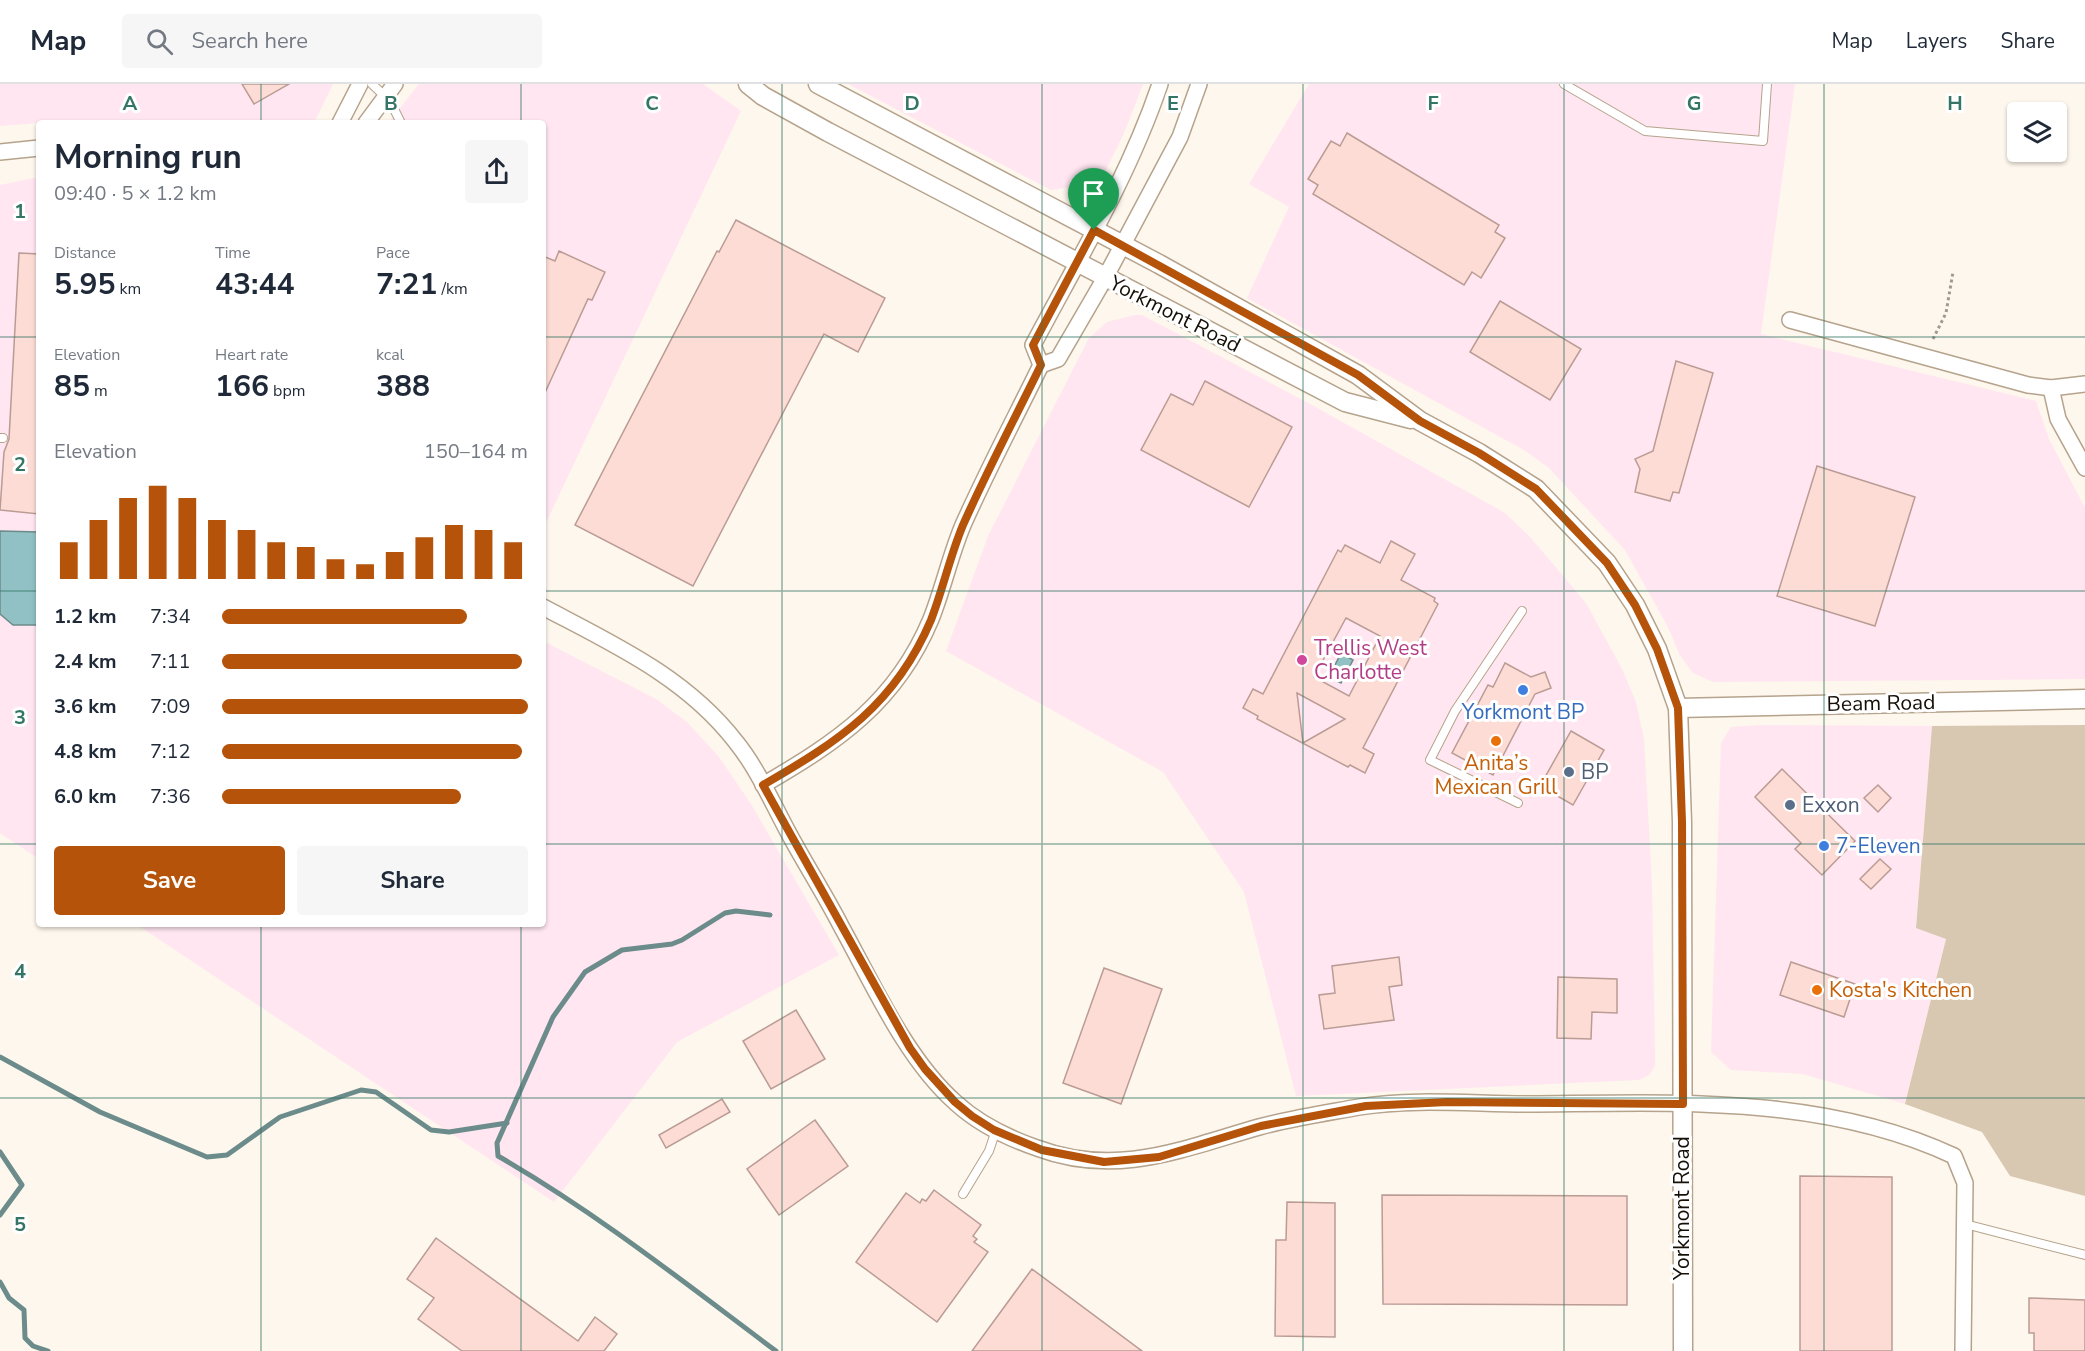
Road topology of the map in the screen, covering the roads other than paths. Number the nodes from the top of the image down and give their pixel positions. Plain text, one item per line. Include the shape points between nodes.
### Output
1 (360, 84) edge
2 (372, 84) edge
3 (748, 84) edge
4 (818, 84) edge
5 (1160, 84) edge
6 (1199, 84) edge
7 (1564, 84) edge
8 (1767, 84) edge
9 (390, 90) edge
10 (342, 120) edge
11 (368, 120) edge
12 (400, 120) edge
13 (36, 148) edge
14 (0, 152) edge
15 (1094, 230) junction
16 (1123, 245) junction
17 (1077, 263) junction
18 (1105, 278) junction
19 (1790, 320) dead end
20 (1041, 365) junction
21 (2085, 384) edge
22 (2051, 388) junction
23 (1420, 421) junction
24 (2085, 468) edge
25 (546, 609) edge
26 (1522, 611) dead end
27 (2085, 699) edge
28 (1678, 708) junction
29 (763, 785) junction
30 (1518, 803) dead end
31 (1683, 1104) junction
32 (996, 1130) junction
33 (963, 1194) dead end
34 (1965, 1224) junction
35 (2085, 1256) edge
36 (1683, 1351) edge
37 (1963, 1351) edge

1 - 10 street
2 - 9 lane
3 - 17 street, Yorkmont Road via 828,132
4 - 15 street, Yorkmont Road
5 - 15 street via 1146,124
6 - 16 street via 1180,136
7 - 8 lane via 1645,131 1763,141
9 - 11 street
9 - 12 lane
13 - 14 street
15 - 16 street, Yorkmont Road
15 - 17 street
16 - 18 street
16 - 23 street, Yorkmont Road via 1358,375
17 - 18 street, Yorkmont Road
17 - 20 street via 1033,345
18 - 20 street via 1059,359
18 - 23 street, Yorkmont Road via 1345,402
19 - 22 street
20 - 29 street via 964,524 932,618 914,653 860,722 824,750
21 - 22 street
22 - 24 street via 2058,419
23 - 28 street, Yorkmont Road via 1536,489 1599,552 1657,649
25 - 29 street via 681,686 736,741
26 - 30 lane via 1455,711 1430,760
27 - 28 street, Beam Road
28 - 31 street, Yorkmont Road
29 - 32 street via 910,1048 955,1102
31 - 32 street via 1447,1102 1366,1106 1270,1124 1159,1157 1119,1162 1060,1155
31 - 34 street via 1826,1115 1925,1142 1954,1156 1965,1183
31 - 36 street, Yorkmont Road
32 - 33 lane via 989,1151
34 - 35 lane
34 - 37 street

